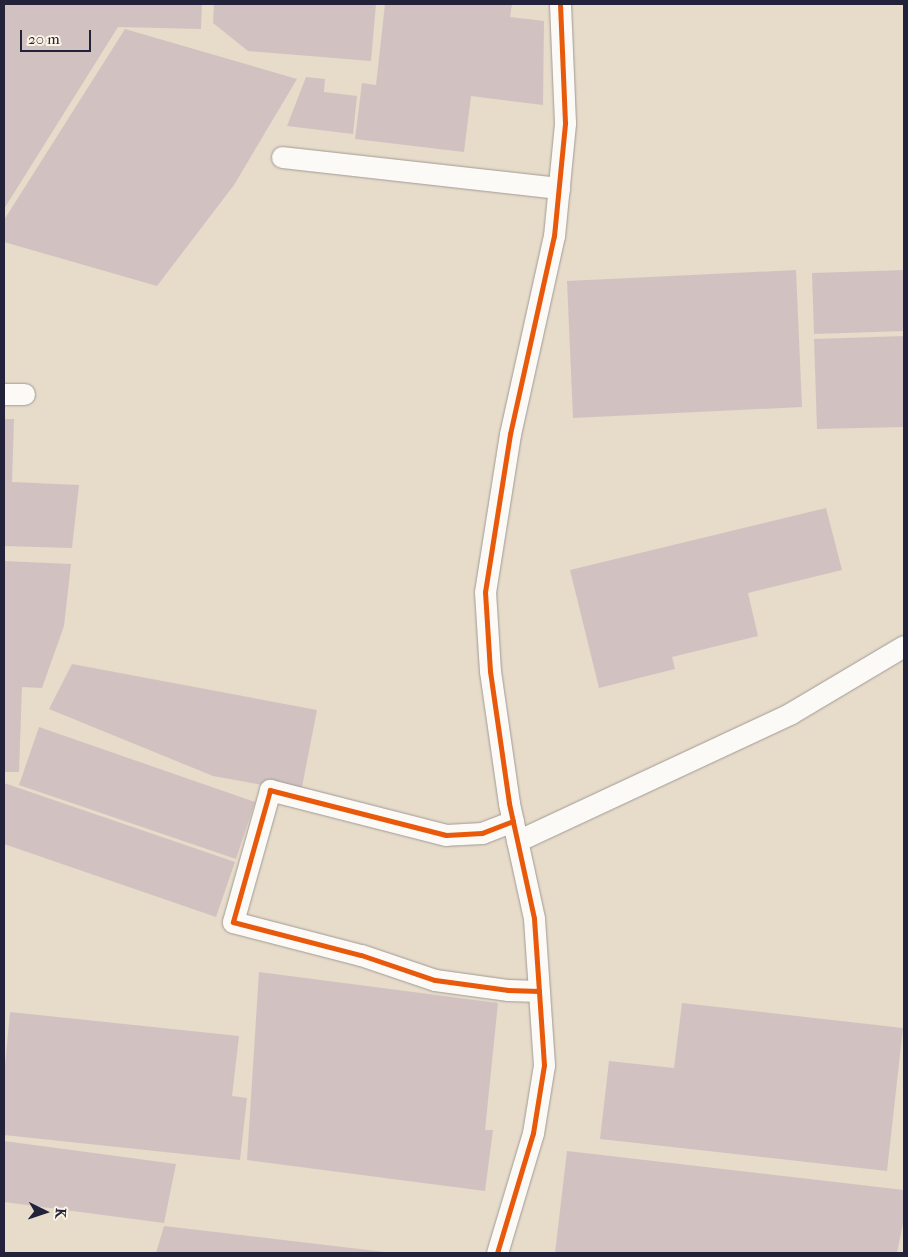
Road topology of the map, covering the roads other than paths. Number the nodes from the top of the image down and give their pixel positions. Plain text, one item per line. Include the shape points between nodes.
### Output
1 (560, 4) edge
2 (282, 157) dead end
3 (558, 188) junction
4 (904, 646) edge
5 (515, 831) junction
6 (539, 991) junction
7 (498, 1253) edge

1 - 3 street via 566,123
2 - 3 street
3 - 5 street via 554,236 510,434 485,592 490,671
4 - 5 street via 791,713
5 - 6 street via 534,918
5 - 6 street via 446,835 270,790 233,922 361,955 435,980
6 - 7 street via 544,1065 533,1133

